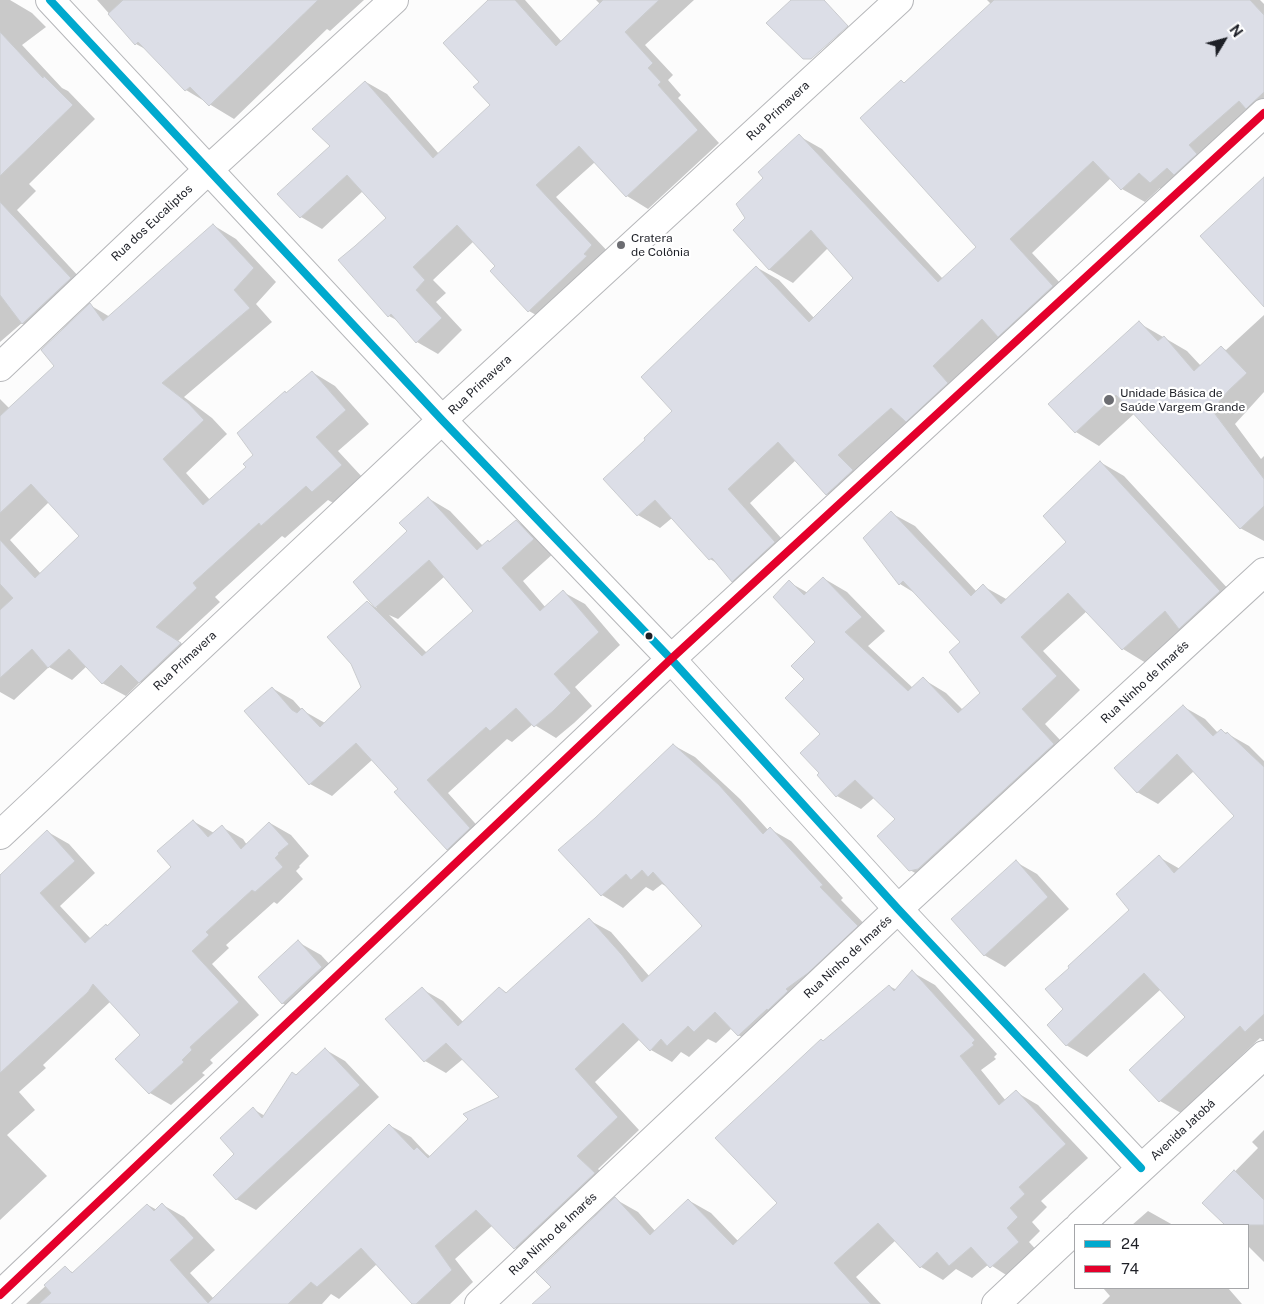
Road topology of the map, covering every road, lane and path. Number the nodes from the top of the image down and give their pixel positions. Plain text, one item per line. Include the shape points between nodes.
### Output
1 (50, 0) edge
2 (394, 0) edge
3 (898, 0) edge
4 (1264, 113) edge
5 (208, 170) junction
6 (0, 367) edge
7 (442, 420) junction
8 (1264, 572) edge
9 (671, 659) junction
10 (0, 835) edge
11 (898, 909) junction
12 (1264, 1056) edge
13 (1141, 1168) junction
14 (1081, 1224) edge
15 (1074, 1231) edge
16 (5, 1295) edge
17 (479, 1304) edge
18 (996, 1304) edge

1 - 5 street
2 - 5 street, Rua dos Eucaliptos
3 - 7 street, Rua Primavera
4 - 9 street
5 - 6 street, Rua dos Eucaliptos
5 - 7 street
7 - 9 street
7 - 10 street, Rua Primavera
8 - 11 street, Rua Ninho de Imarés
9 - 11 street
9 - 16 street
11 - 13 street
11 - 17 street, Rua Ninho de Imarés
12 - 13 street, Avenida Jatobá
13 - 14 street, Avenida Jatobá
15 - 18 street

